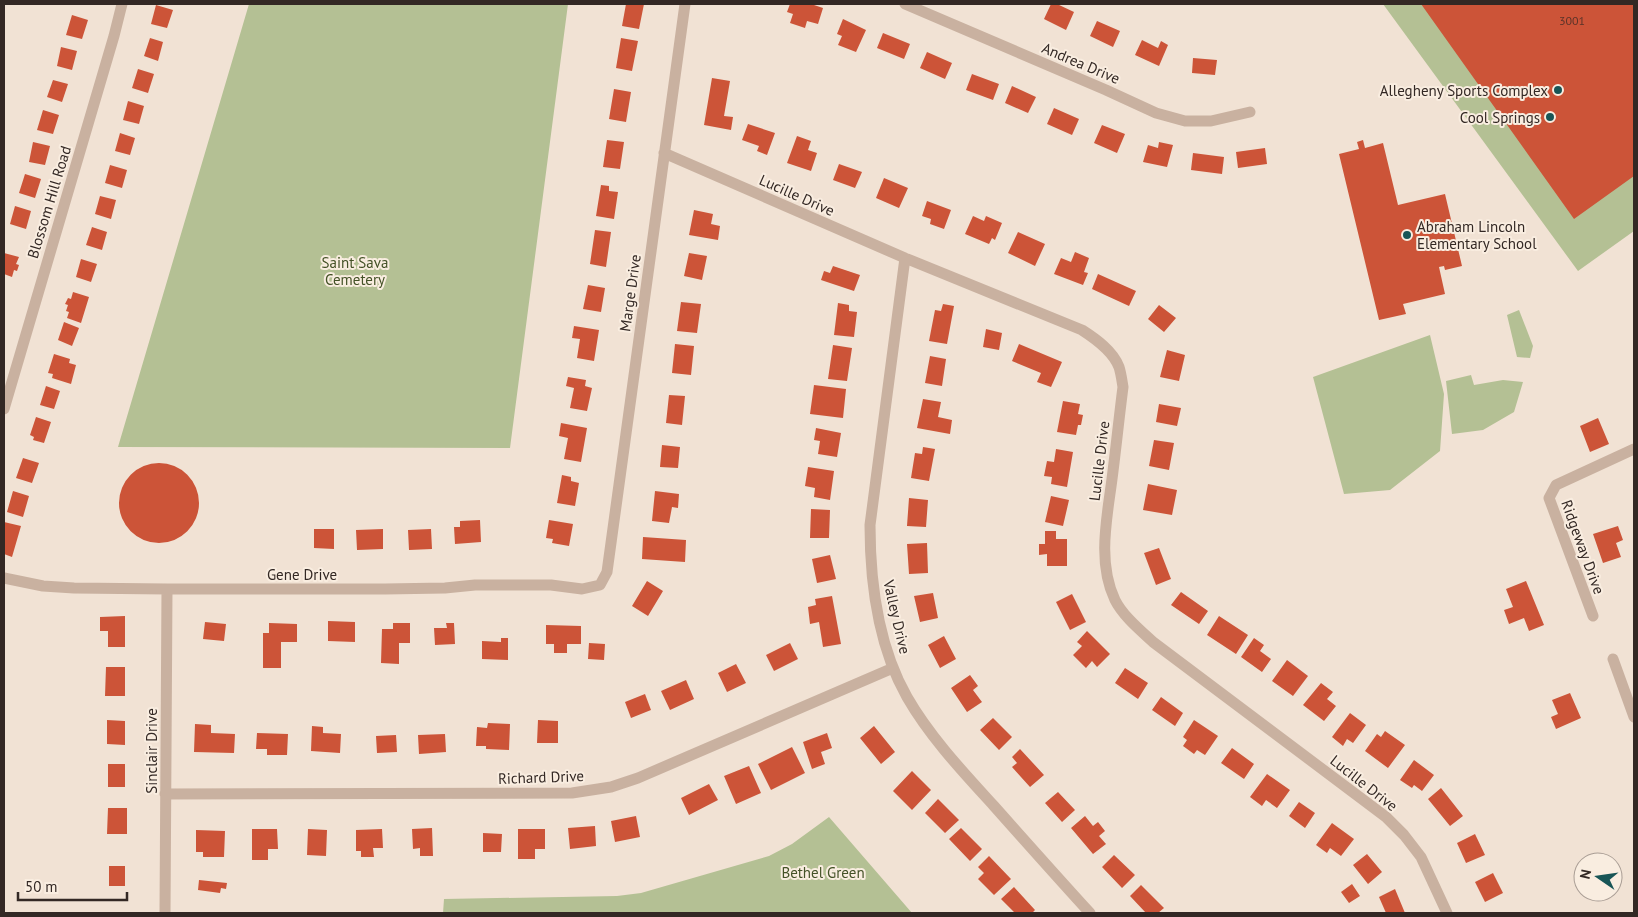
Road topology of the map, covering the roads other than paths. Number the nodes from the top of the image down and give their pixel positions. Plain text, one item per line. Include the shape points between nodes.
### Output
1 (122, 4) edge
2 (685, 4) edge
3 (905, 4) edge
4 (1250, 112) dead end
5 (664, 153) junction
6 (904, 258) junction
7 (4, 408) edge
8 (1634, 449) edge
9 (4, 578) edge
10 (600, 585) joint
11 (167, 589) junction
12 (1593, 616) dead end
13 (1613, 659) dead end
14 (894, 668) junction
15 (1634, 717) edge
16 (165, 794) junction
17 (165, 913) edge
18 (1090, 913) edge
19 (1447, 913) edge

1 - 7 street, Blossom Hill Road
2 - 5 street, Marge Drive
3 - 4 street, Andrea Drive via 1156,113 1186,121 1211,121
5 - 6 street, Lucille Drive
5 - 10 street, Marge Drive via 607,572
6 - 14 street, Valley Drive via 870,524 874,597
6 - 19 street, Lucille Drive via 1082,330 1109,352 1119,367 1123,387 1106,523 1107,579 1116,602 1133,624 1154,642 1386,817 1421,857
8 - 12 street, Ridgeway Drive via 1556,485 1549,498
9 - 11 street, Gene Drive via 43,586
10 - 11 street, Gene Drive via 582,589 551,585 485,585 384,589
11 - 16 street, Sinclair Drive
13 - 15 street
14 - 16 street, Richard Drive via 611,787 572,793
14 - 18 street, Valley Drive via 906,696 956,764
16 - 17 street, Sinclair Drive

